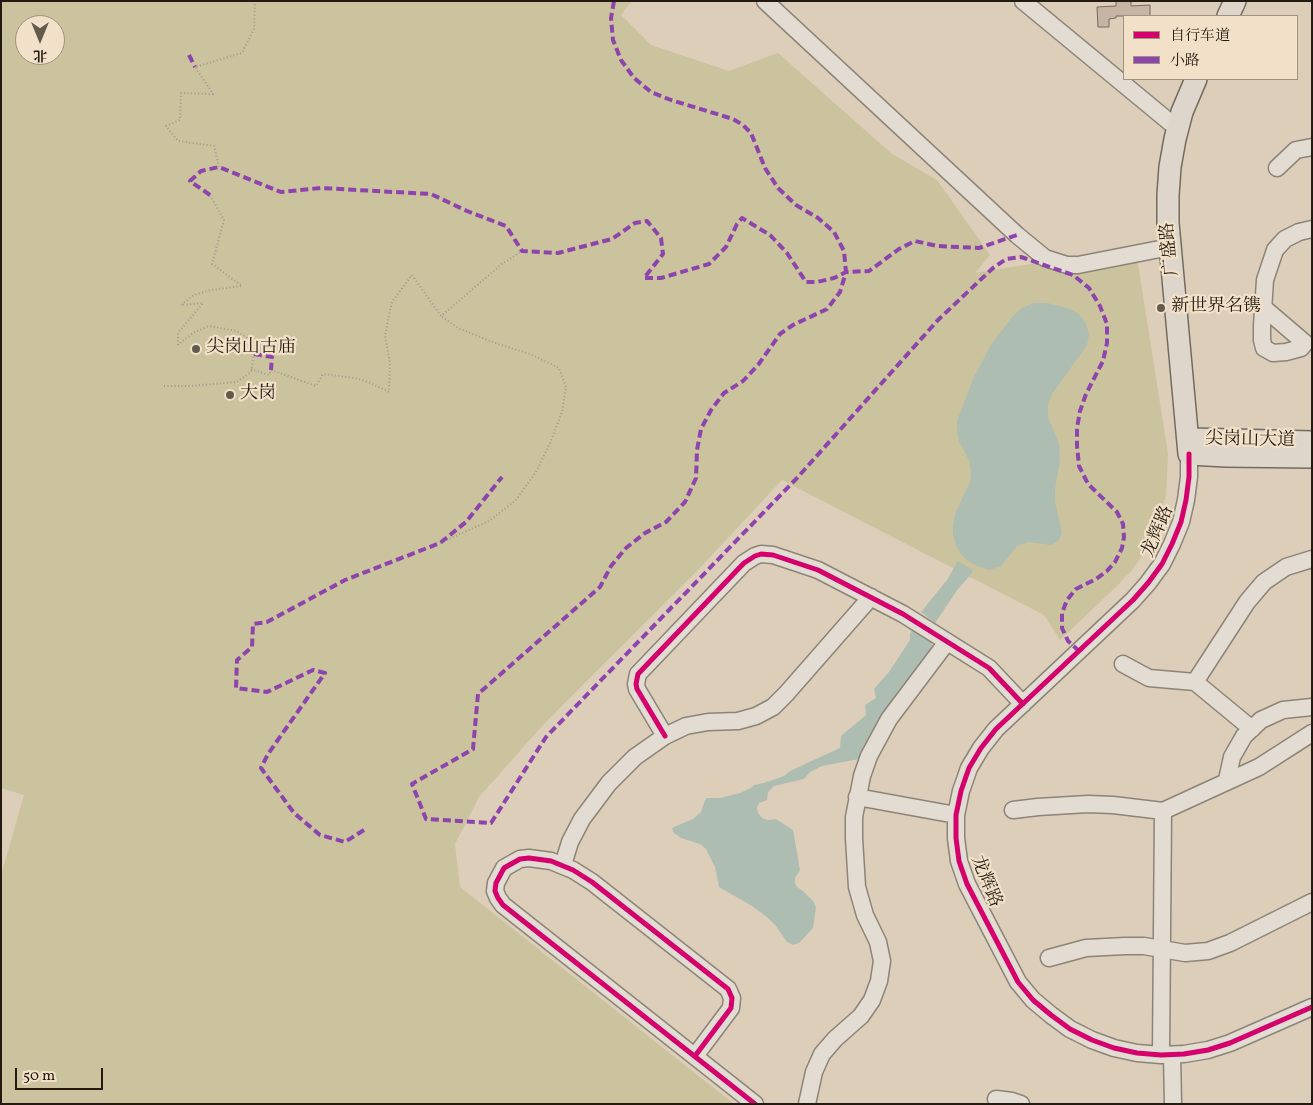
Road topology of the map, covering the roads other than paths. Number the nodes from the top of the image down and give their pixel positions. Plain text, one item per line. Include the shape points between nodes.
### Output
1 (764, 1) edge
2 (1023, 1) edge
3 (1235, 1) edge
4 (1228, 15) edge
5 (1196, 80) edge
6 (1178, 129) junction
7 (1312, 147) edge
8 (1277, 168) dead end
9 (1312, 229) edge
10 (1170, 247) junction
11 (1264, 308) junction
12 (1308, 344) edge
13 (1312, 442) edge
14 (1189, 446) junction
15 (1312, 457) edge
16 (1312, 559) edge
17 (871, 597) junction
18 (947, 642) junction
19 (1123, 664) dead end
20 (1195, 682) junction
21 (1023, 704) junction
22 (1312, 707) edge
23 (1252, 729) junction
24 (1312, 732) edge
25 (665, 736) junction
26 (1227, 780) junction
27 (857, 797) junction
28 (1013, 810) dead end
29 (1163, 811) junction
30 (956, 814) junction
31 (563, 865) junction
32 (1312, 902) edge
33 (1162, 949) junction
34 (1049, 958) dead end
35 (1312, 1007) edge
36 (1166, 1055) junction
37 (695, 1056) junction
38 (996, 1099) dead end
39 (755, 1104) edge
40 (808, 1104) edge
41 (1021, 1104) edge
42 (1173, 1104) edge

1 - 10 street via 1045,258 1078,265
2 - 6 street
3 - 4 main road
5 - 6 main road, 广盛路
6 - 10 main road, 广盛路 via 1168,194
7 - 8 street via 1296,150
9 - 11 street via 1285,239 1275,250 1266,280
10 - 14 main road, 广盛路
11 - 12 street
11 - 12 street via 1264,348 1273,353 1286,352
13 - 14 main road, 尖岗山大道
14 - 15 main road, 尖岗山大道 via 1226,456
14 - 21 street, 龙辉路 via 1189,477 1182,515 1162,564 1133,600
16 - 20 street via 1286,567 1264,582
17 - 18 street
17 - 25 street via 773,707 747,719 697,723
17 - 25 street via 818,570 773,555 761,554 749,559 638,674 637,689
18 - 21 street via 989,668
18 - 27 street via 878,737
19 - 20 street via 1148,678
20 - 23 street
21 - 30 street, 龙辉路 via 980,748 969,768
22 - 23 street via 1283,710 1261,720
23 - 26 street via 1232,757
24 - 26 street via 1266,762
25 - 31 street via 636,757 598,796 576,830
26 - 29 street
27 - 30 street
27 - 40 street via 854,838 858,887 865,915 878,942 882,961 880,981 861,1016 822,1054 814,1072
28 - 29 street via 1088,804
29 - 33 street
30 - 36 street, 龙辉路 via 959,861 967,884 1018,982 1033,1000 1070,1029 1092,1040 1137,1053
31 - 37 street via 592,882 728,989 732,998 731,1008
31 - 37 street via 529,858 512,863 504,868 496,883 498,898
32 - 33 street via 1208,951 1185,953
33 - 34 street via 1106,946
33 - 36 street
35 - 36 street, 龙辉路 via 1230,1044
36 - 42 street
37 - 39 street
38 - 41 street

